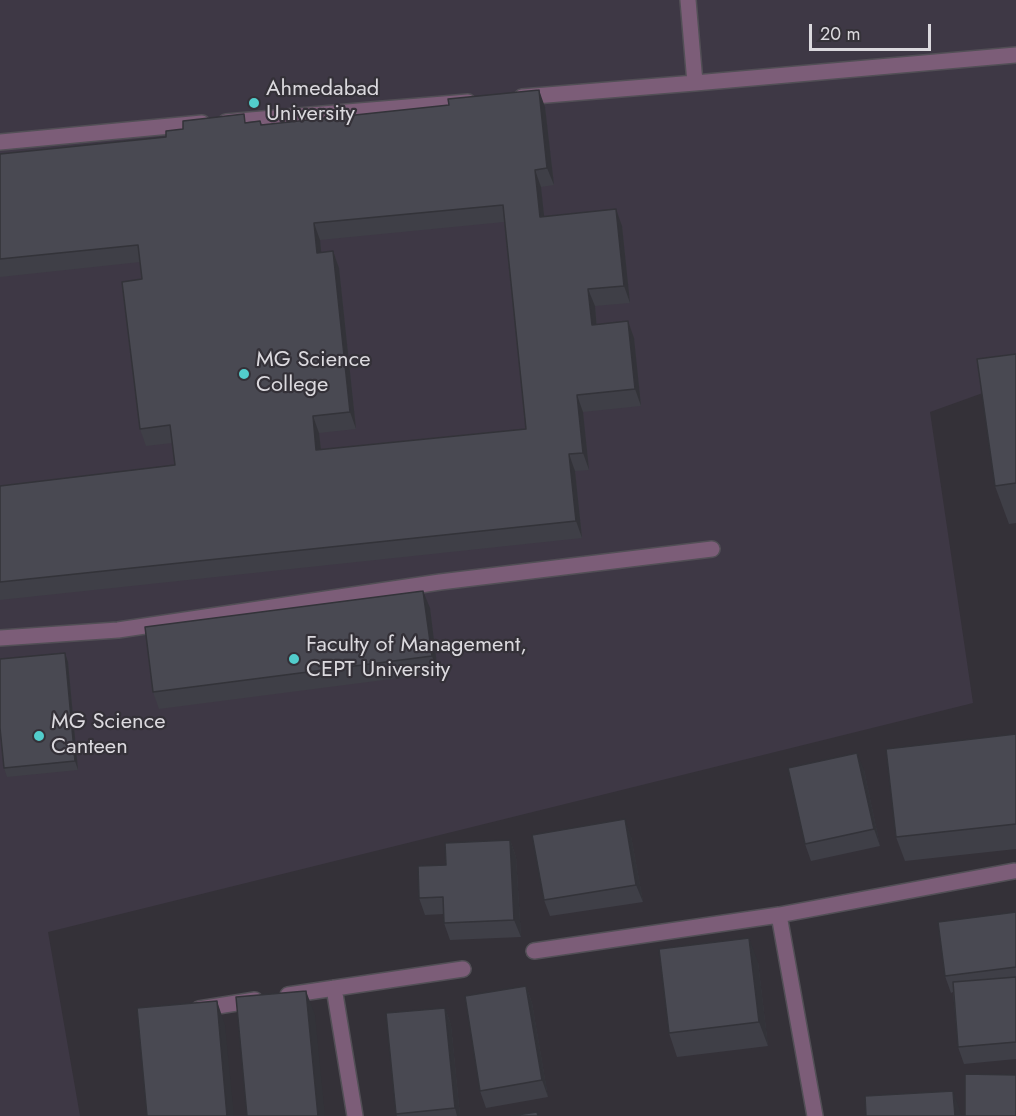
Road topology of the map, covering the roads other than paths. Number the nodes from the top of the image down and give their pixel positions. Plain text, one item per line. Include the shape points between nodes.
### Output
1 (688, 0) edge
2 (1016, 55) edge
3 (695, 83) junction
4 (504, 99) edge
5 (481, 101) edge
6 (0, 142) edge
7 (712, 549) dead end
8 (0, 638) edge
9 (1014, 872) dead end
10 (779, 915) junction
11 (534, 951) dead end
12 (463, 969) dead end
13 (334, 988) junction
14 (199, 1009) edge
15 (355, 1116) edge
16 (815, 1116) edge

1 - 3 street
2 - 3 street
3 - 4 street
5 - 6 street
7 - 8 street via 440,582 118,630
9 - 10 street
10 - 11 street
10 - 16 street
12 - 13 street
13 - 14 street
13 - 15 street

